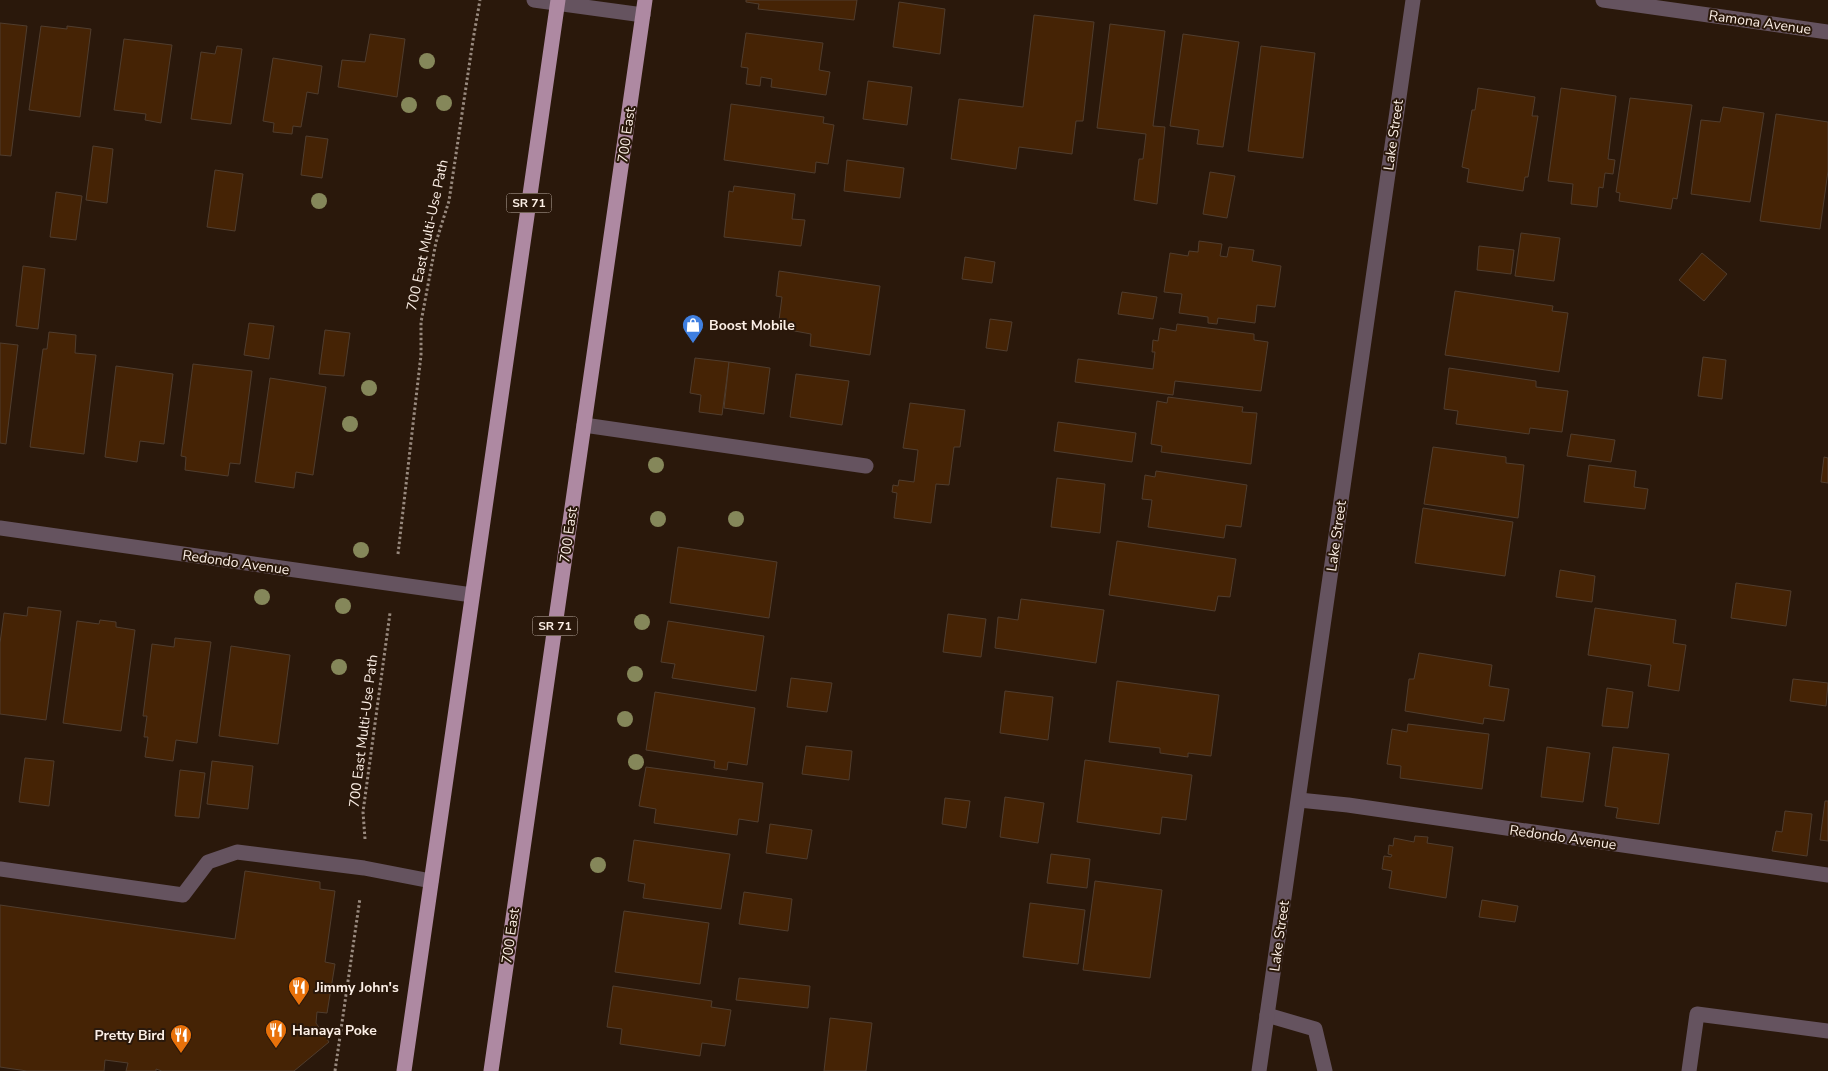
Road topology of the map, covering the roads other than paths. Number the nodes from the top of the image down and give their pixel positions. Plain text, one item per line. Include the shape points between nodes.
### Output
1 (534, 0) edge
2 (645, 0) edge
3 (1413, 0) edge
4 (1603, 0) edge
5 (558, 2) edge
6 (643, 15) junction
7 (1828, 32) edge
8 (584, 425) junction
9 (866, 466) dead end
10 (0, 528) edge
11 (472, 596) junction
12 (1299, 800) junction
13 (0, 869) edge
14 (1828, 875) edge
15 (431, 881) junction
16 (1267, 1016) junction
17 (1828, 1032) edge
18 (404, 1071) edge
19 (491, 1071) edge
20 (1259, 1071) edge
21 (1325, 1071) edge
22 (1689, 1071) edge

1 - 5 street
2 - 6 main road, 700 East / SR 71
3 - 12 street, Lake Street
4 - 7 street, Ramona Avenue
5 - 6 street
5 - 11 main road, SR 71
6 - 8 main road, 700 East / SR 71
8 - 9 street
8 - 19 main road, 700 East / SR 71
10 - 11 street, Redondo Avenue
11 - 15 main road, SR 71
12 - 14 street, Redondo Avenue
12 - 16 street, Lake Street
13 - 15 street via 183,895 208,862 237,852 364,868
15 - 18 main road, SR 71
16 - 20 street, Lake Street
16 - 21 street via 1315,1029
17 - 22 street via 1697,1014

